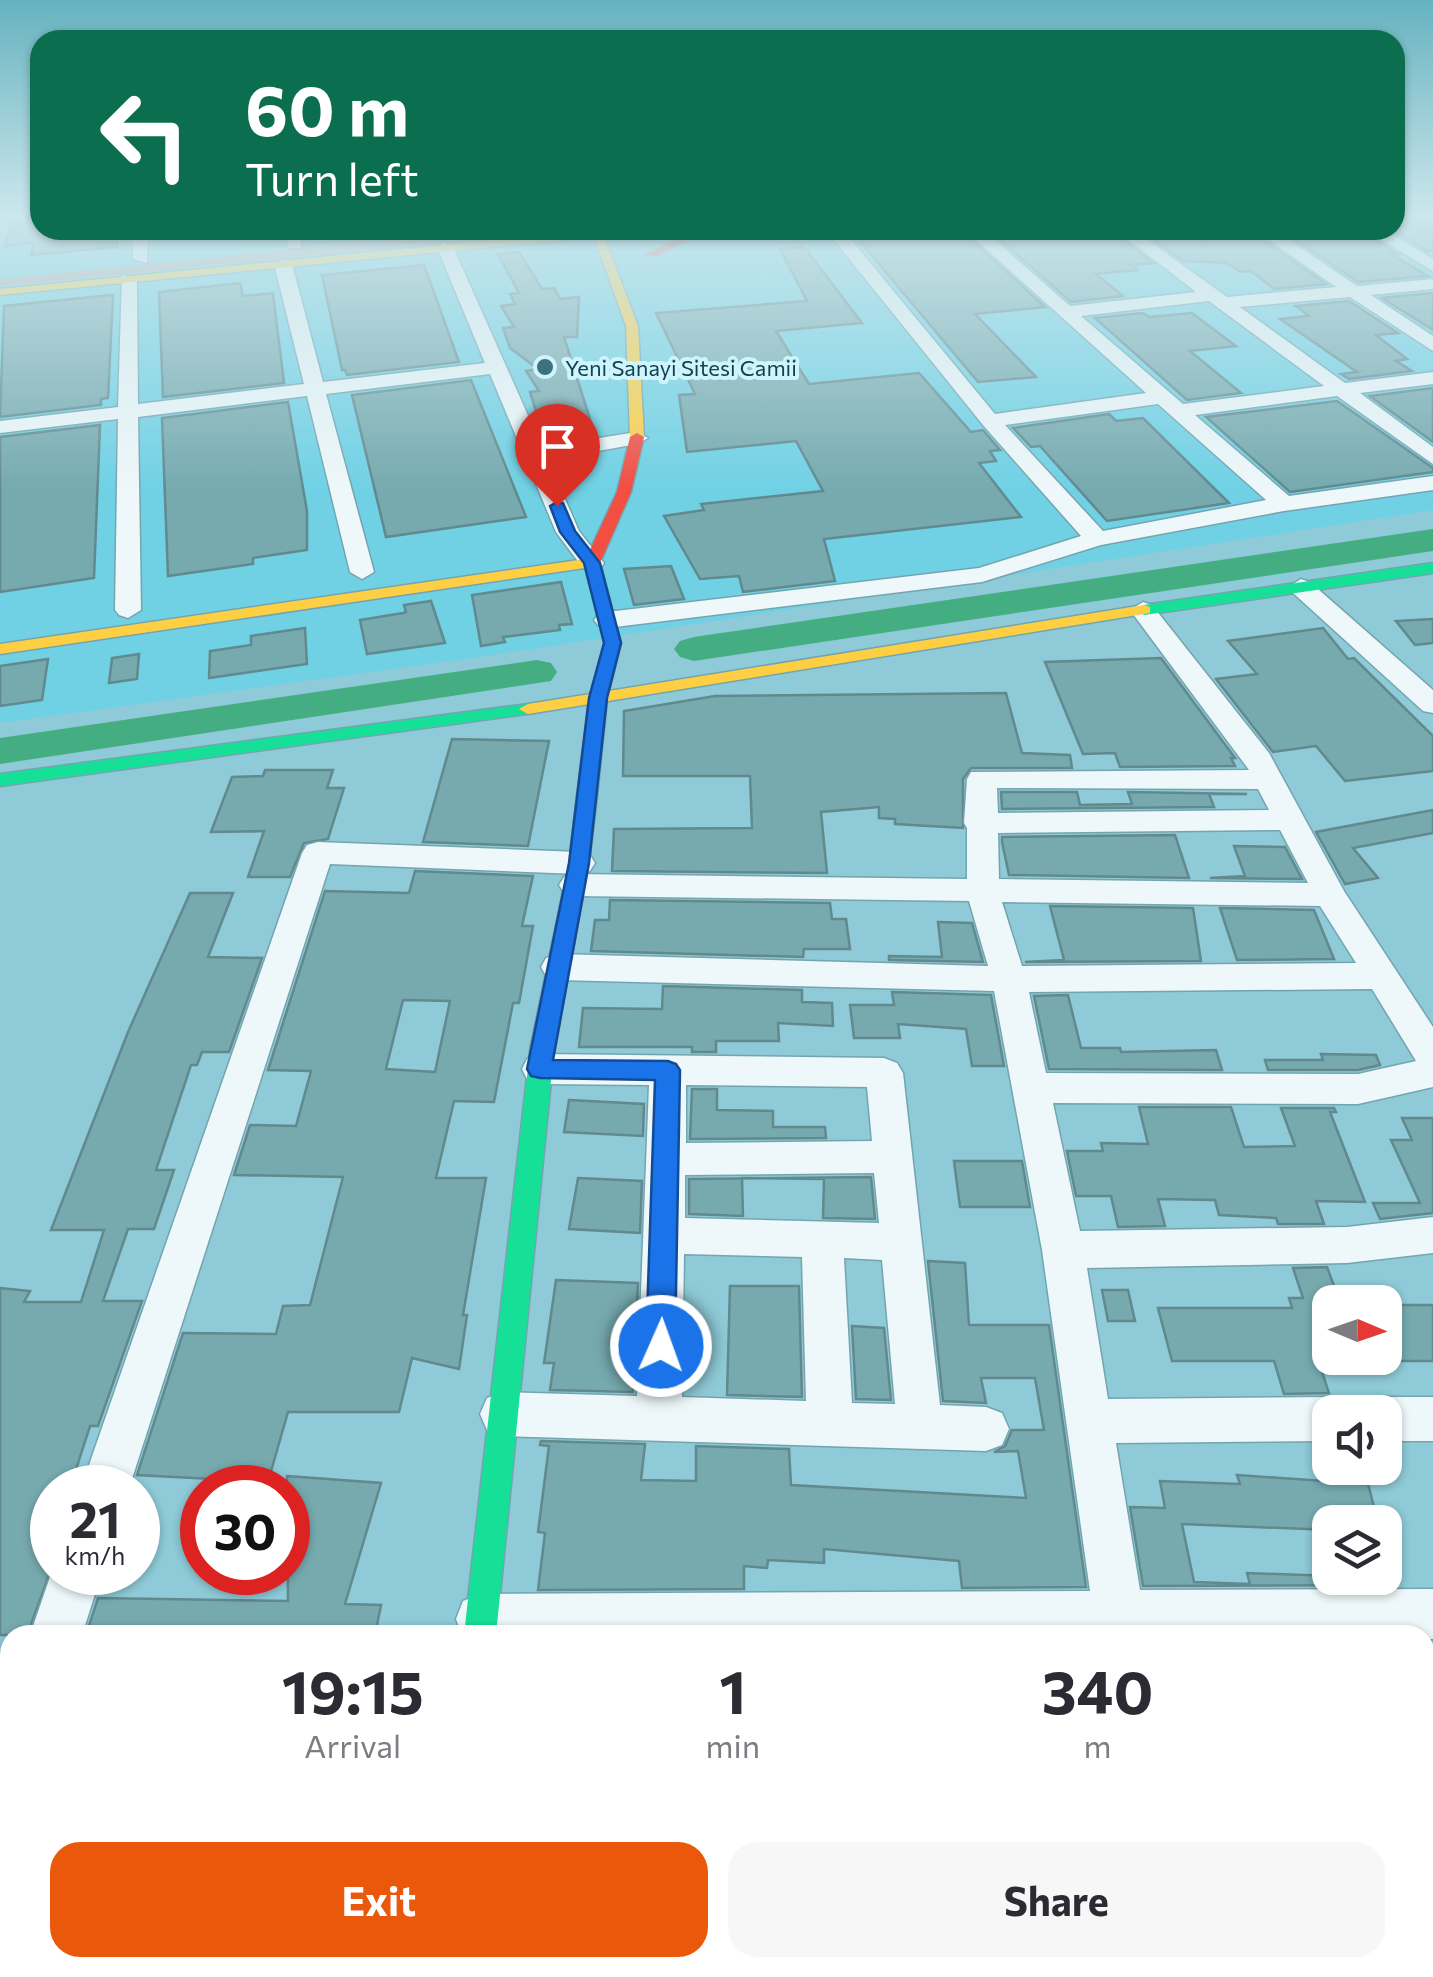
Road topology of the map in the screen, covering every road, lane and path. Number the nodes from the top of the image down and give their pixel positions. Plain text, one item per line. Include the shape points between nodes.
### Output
1 (133, 306) edge
2 (300, 306) edge
3 (472, 306) edge
4 (625, 306) edge
5 (638, 306) edge
6 (897, 306) edge
7 (1059, 306) edge
8 (1133, 306) edge
9 (1228, 306) edge
10 (1375, 306) edge
11 (1066, 312) junction
12 (632, 326) junction
13 (1433, 344) edge
14 (499, 367) junction
15 (1433, 378) edge
16 (315, 390) junction
17 (1339, 390) junction
18 (1169, 404) junction
19 (128, 412) junction
20 (990, 420) junction
21 (0, 428) edge
22 (637, 438) junction
23 (536, 455) junction
24 (1433, 457) edge
25 (1433, 484) edge
26 (1284, 504) junction
27 (1097, 539) junction
28 (592, 563) junction
29 (1433, 568) edge
30 (352, 574) joint
31 (1301, 587) junction
32 (128, 610) junction
33 (1143, 610) junction
34 (607, 620) junction
35 (0, 628) edge
36 (0, 649) edge
37 (598, 698) junction
38 (1433, 705) edge
39 (0, 780) edge
40 (1268, 780) junction
41 (1290, 820) junction
42 (979, 823) junction
43 (577, 874) junction
44 (983, 894) junction
45 (1330, 895) junction
46 (558, 966) junction
47 (1385, 976) junction
48 (1009, 979) junction
49 (1433, 1057) edge
50 (540, 1069) junction
51 (668, 1070) junction
52 (1433, 1072) edge
53 (1031, 1088) junction
54 (894, 1156) junction
55 (667, 1160) junction
56 (1433, 1234) edge
57 (664, 1235) junction
58 (822, 1240) junction
59 (900, 1242) junction
60 (1063, 1250) junction
61 (503, 1414) junction
62 (1433, 1418) edge
63 (658, 1419) junction
64 (1312, 1419) edge
65 (1402, 1419) edge
66 (1090, 1421) junction
67 (830, 1425) junction
68 (920, 1427) junction
69 (986, 1429) dead end
70 (113, 1465) edge
71 (69, 1595) edge
72 (1119, 1614) junction
73 (1433, 1614) edge
74 (59, 1625) edge
75 (480, 1625) edge
76 (1063, 1625) edge

1 - 19 street
2 - 16 street
3 - 14 street
4 - 12 main road
5 - 12 main road
6 - 20 street
7 - 11 street
8 - 11 street
9 - 17 street
10 - 13 street
11 - 18 street
12 - 22 main road
14 - 16 street
14 - 23 street
15 - 17 street
16 - 19 street
16 - 30 street
17 - 18 street
17 - 24 street
18 - 20 street
18 - 26 street
19 - 21 street
19 - 32 street
20 - 27 street
22 - 23 street
22 - 28 main road via 624,492
23 - 28 street via 563,540
25 - 26 street
26 - 27 street
27 - 34 street via 982,576
28 - 34 main road
28 - 36 main road
29 - 31 main road
30 - 32 main road
31 - 33 main road
31 - 38 street
32 - 35 main road
33 - 37 main road
33 - 40 street
34 - 37 main road via 613,643
37 - 39 main road
37 - 43 main road
40 - 41 street
40 - 42 street via 982,779
41 - 42 street
41 - 45 street
42 - 44 street
43 - 44 street
43 - 46 main road
43 - 70 street via 318,853
44 - 45 street
44 - 48 street
45 - 47 street
46 - 48 street
46 - 50 main road
47 - 48 street
47 - 49 street
48 - 53 street
50 - 51 street
50 - 61 main road
51 - 54 street via 884,1072
51 - 55 street
52 - 53 street via 1358,1090
53 - 60 street
54 - 55 street
54 - 59 street
55 - 57 street
56 - 60 street via 1347,1244
57 - 58 street
57 - 63 street
58 - 59 street
58 - 67 street
59 - 68 street
60 - 66 street
61 - 63 street
61 - 75 main road
62 - 65 street
63 - 67 street
64 - 66 street
66 - 72 street
67 - 68 street
68 - 69 street
71 - 74 street
72 - 73 street
72 - 76 street

